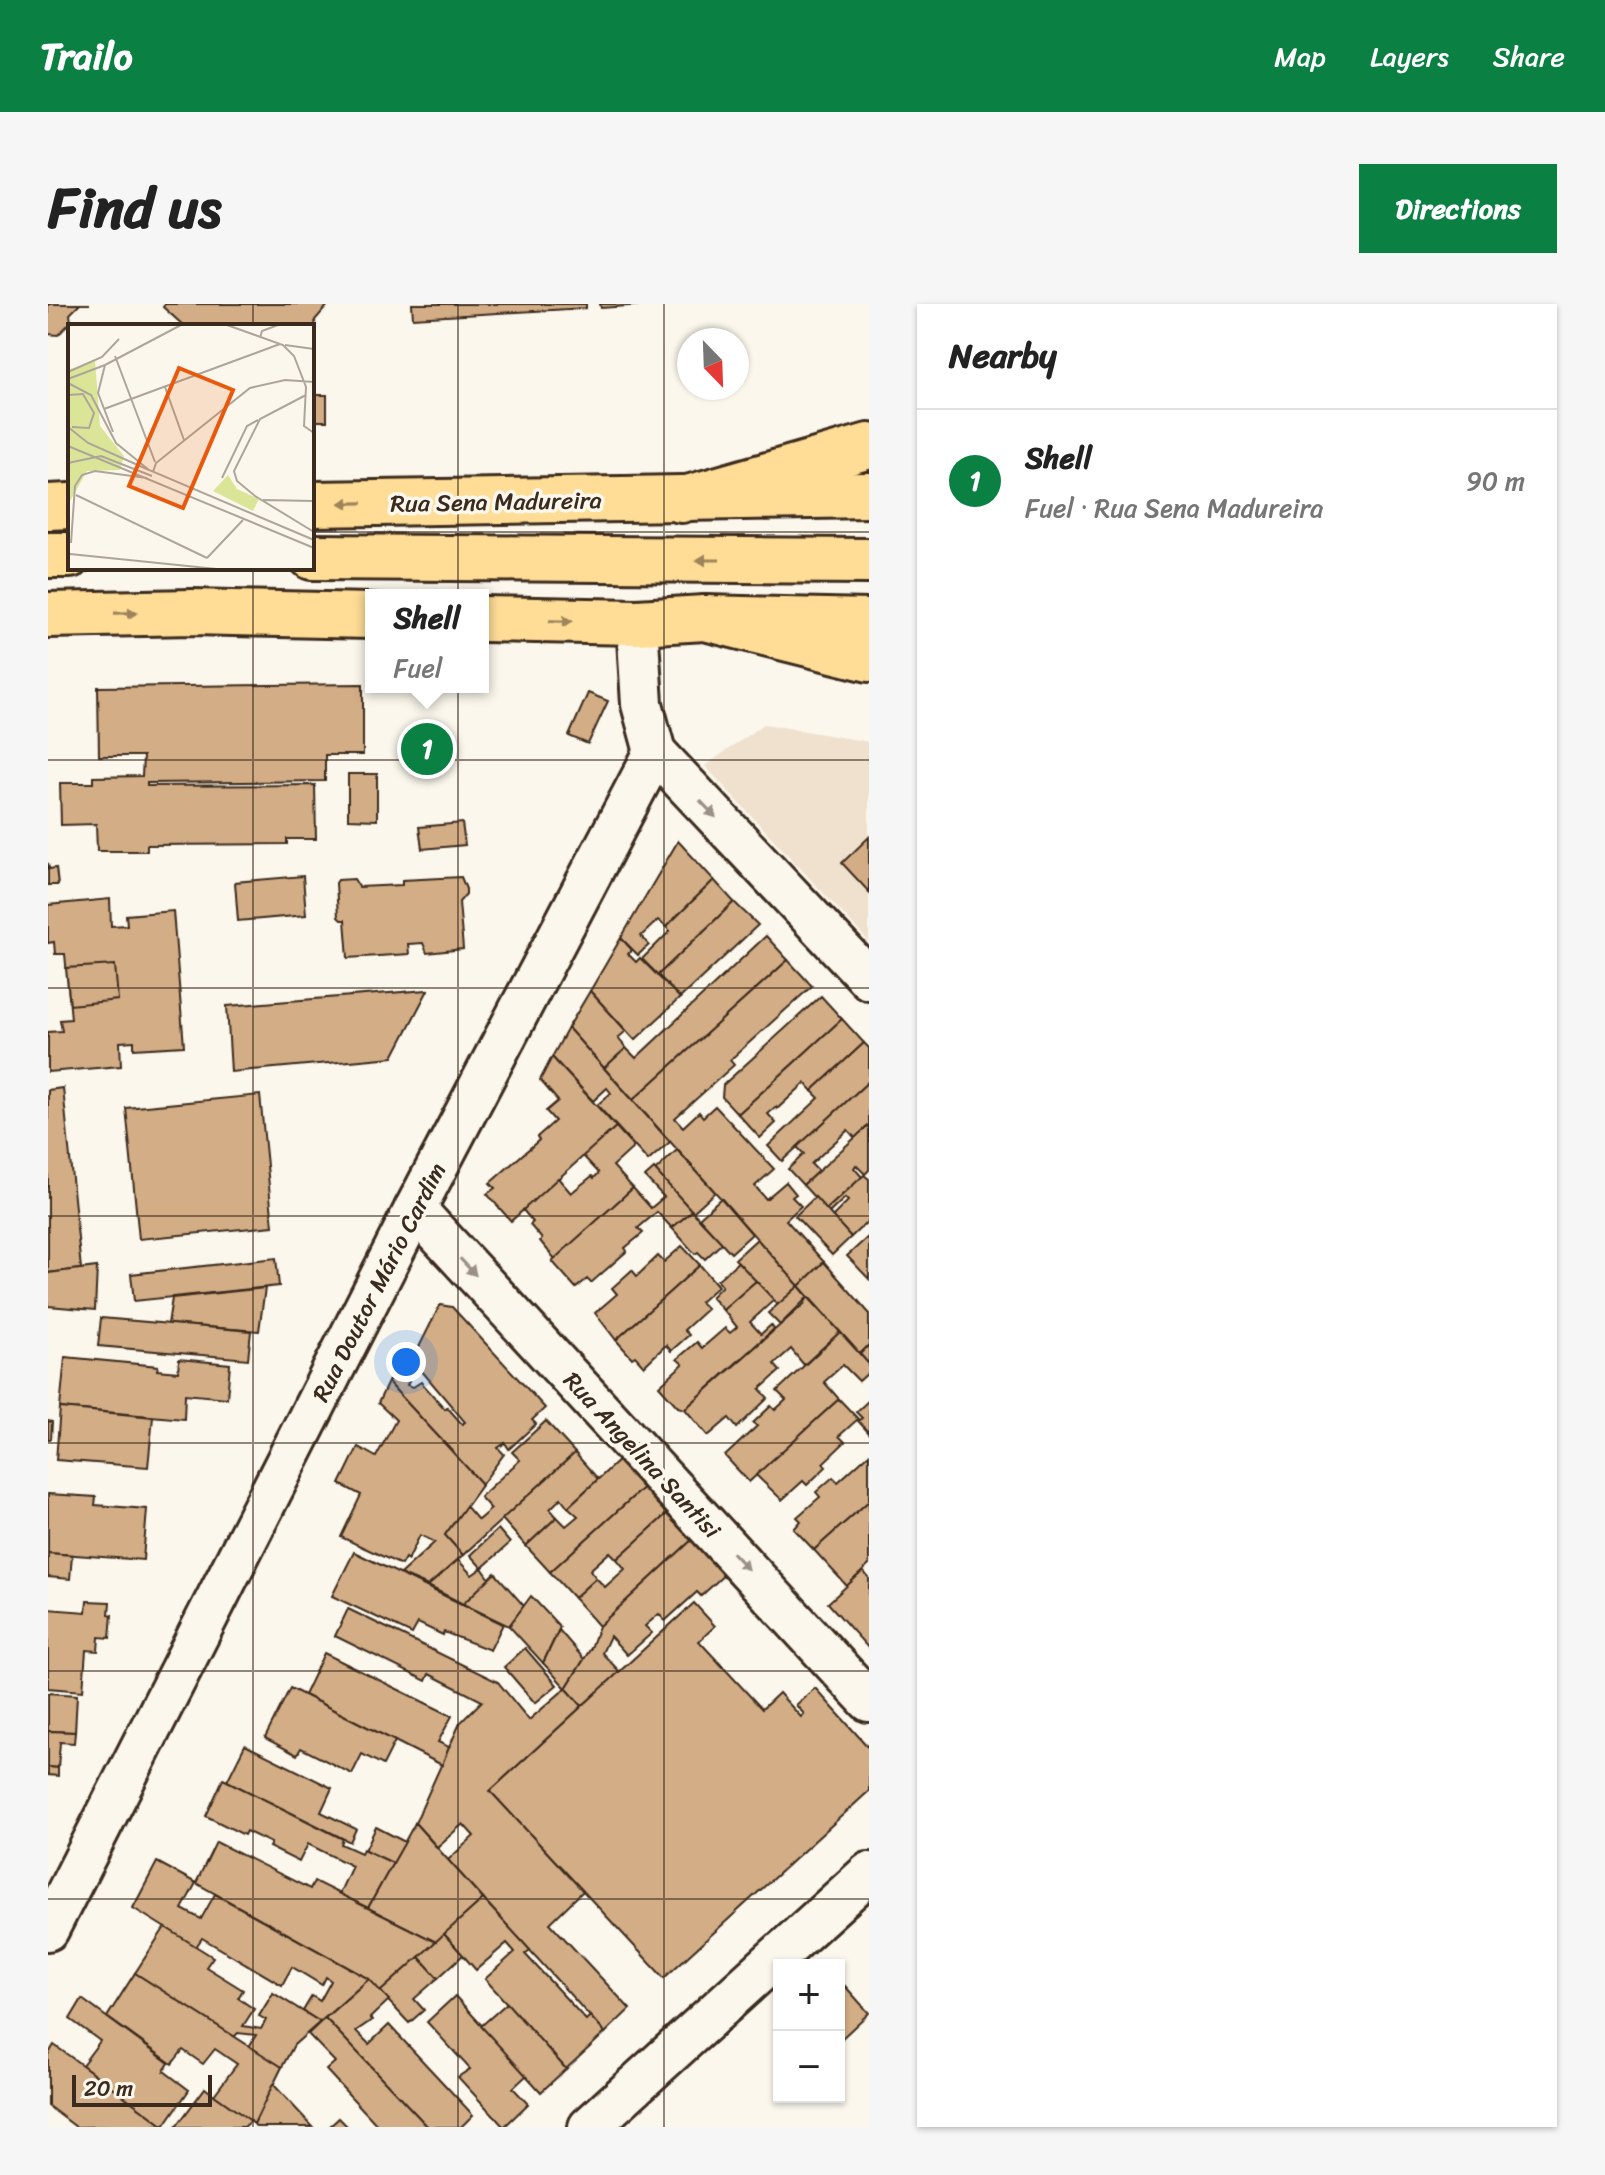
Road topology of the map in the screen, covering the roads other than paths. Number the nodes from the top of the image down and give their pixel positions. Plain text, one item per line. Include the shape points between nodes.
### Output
1 (869, 446) edge
2 (869, 495) edge
3 (681, 500) junction
4 (314, 504) edge
5 (68, 506) edge
6 (48, 507) edge
7 (314, 557) edge
8 (869, 561) edge
9 (48, 615) edge
10 (365, 616) edge
11 (705, 618) junction
12 (489, 619) edge
13 (637, 622) junction
14 (869, 622) edge
15 (869, 659) edge
16 (655, 752) junction
17 (869, 979) edge
18 (415, 1209) junction
19 (869, 1701) edge
20 (869, 1873) edge
21 (48, 1930) edge
22 (589, 2127) edge

1 - 3 main road
2 - 3 main road
3 -> 4 main road, Rua Sena Madureira
5 - 6 main road
8 -> 7 main road
9 -> 10 main road
11 - 13 main road
11 - 14 main road
11 - 15 main road
12 -> 13 main road
13 - 16 street via 642,704
16 -> 17 street
16 - 18 street, Rua Doutor Mário Cardim
18 -> 19 street, Rua Angelina Santisi
18 - 21 street, Rua Doutor Mário Cardim
20 - 22 street

